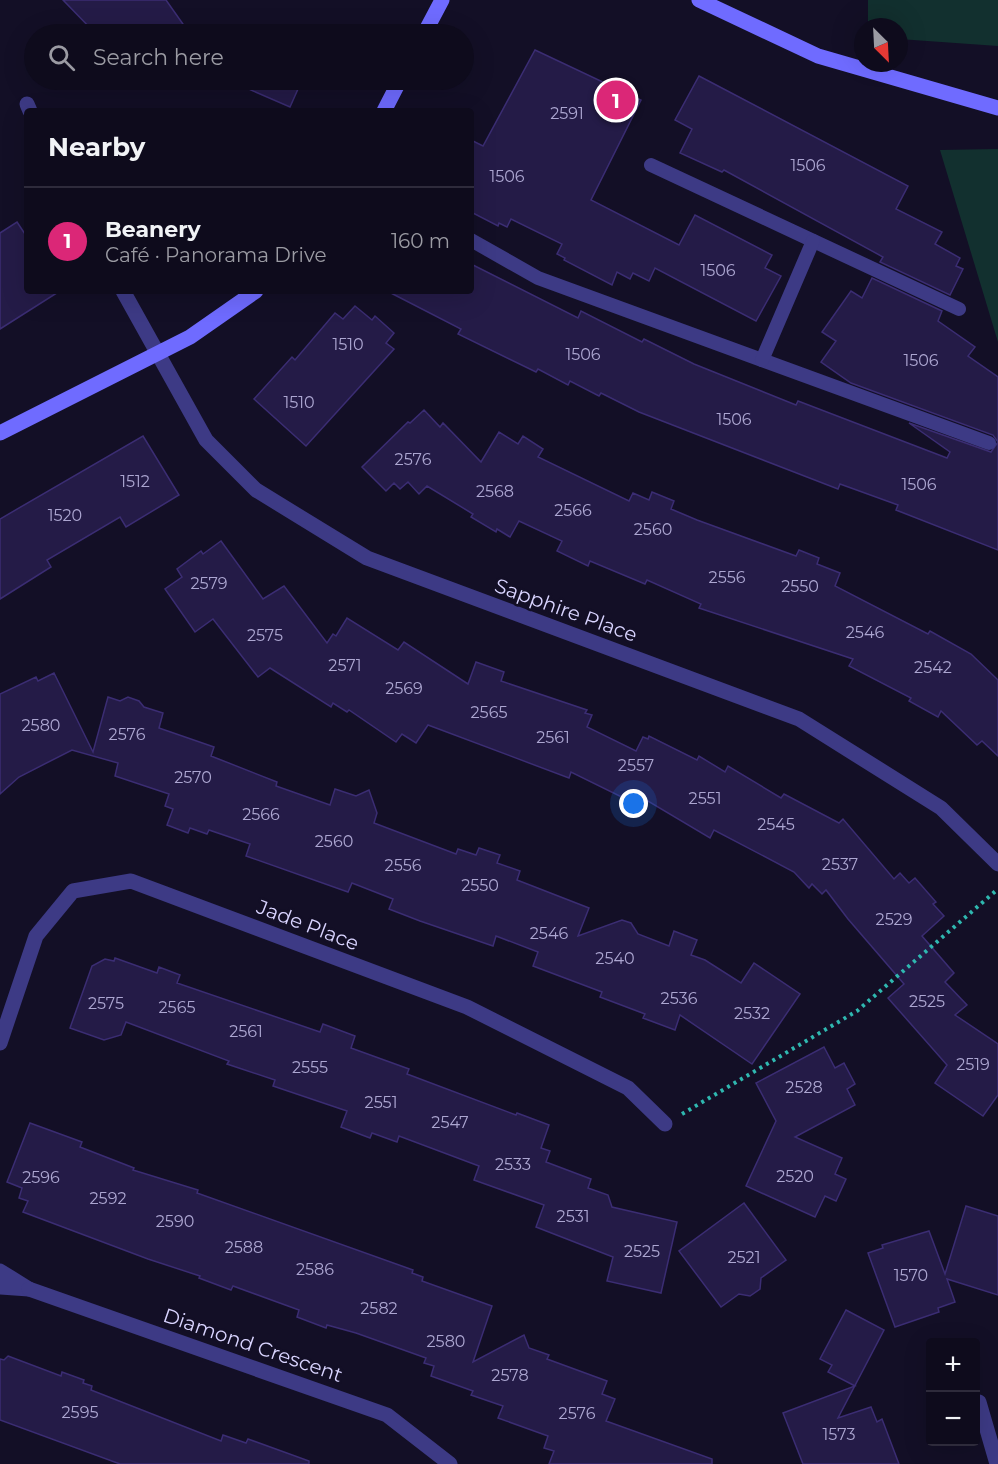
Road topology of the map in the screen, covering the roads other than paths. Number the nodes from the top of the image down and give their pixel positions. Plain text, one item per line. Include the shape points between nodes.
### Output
1 (442, 0) edge
2 (710, 2) edge
3 (429, 24) edge
4 (395, 90) edge
5 (386, 108) edge
6 (998, 108) edge
7 (651, 165) dead end
8 (813, 241) junction
9 (474, 242) edge
10 (125, 294) edge
11 (252, 294) edge
12 (959, 309) dead end
13 (157, 354) junction
14 (762, 360) junction
15 (0, 433) edge
16 (989, 443) dead end
17 (998, 864) edge
18 (0, 1043) edge
19 (666, 1124) road end
20 (0, 1271) edge
21 (0, 1287) edge
22 (29, 1289) junction
23 (980, 1405) edge
24 (450, 1464) edge
25 (997, 1464) edge

1 - 3 street
2 - 6 street via 818,56
4 - 5 street
7 - 8 lane
8 - 12 lane
8 - 14 lane
9 - 14 lane via 538,278
10 - 13 street, Sapphire Place
11 - 13 street via 210,325
13 - 15 street
13 - 17 street, Sapphire Place via 206,440 256,490 367,558 799,719 941,808
14 - 16 lane
18 - 19 street, Jade Place via 36,936 73,891 131,881 467,1007 628,1088
20 - 22 street, Diamond Crescent
21 - 22 street, Diamond Crescent
22 - 24 street, Diamond Crescent via 387,1415
23 - 25 street

